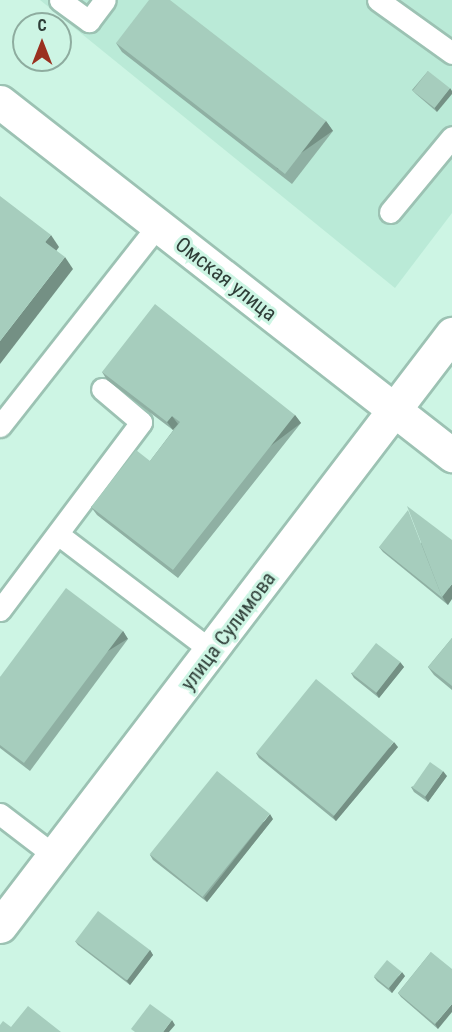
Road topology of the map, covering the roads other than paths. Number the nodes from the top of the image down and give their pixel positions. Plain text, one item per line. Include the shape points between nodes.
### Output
1 (60, 0) edge
2 (105, 0) edge
3 (378, 0) edge
4 (452, 54) edge
5 (0, 102) edge
6 (452, 137) edge
7 (390, 212) dead end
8 (158, 225) junction
9 (452, 334) edge
10 (102, 389) edge
11 (394, 411) junction
12 (0, 426) edge
13 (452, 455) edge
14 (59, 535) junction
15 (0, 610) edge
16 (213, 652) junction
17 (0, 814) edge
18 (55, 856) junction
19 (0, 926) edge

1 - 2 lane via 89,21
3 - 4 lane
5 - 8 street, Омская улица
6 - 7 lane
8 - 11 street, Омская улица
8 - 12 lane
9 - 11 street, улица Сулимова
10 - 14 lane via 141,422
11 - 13 street, Омская улица
11 - 16 street, улица Сулимова
14 - 15 lane
14 - 16 lane
16 - 18 street, улица Сулимова
17 - 18 lane
18 - 19 street, улица Сулимова

